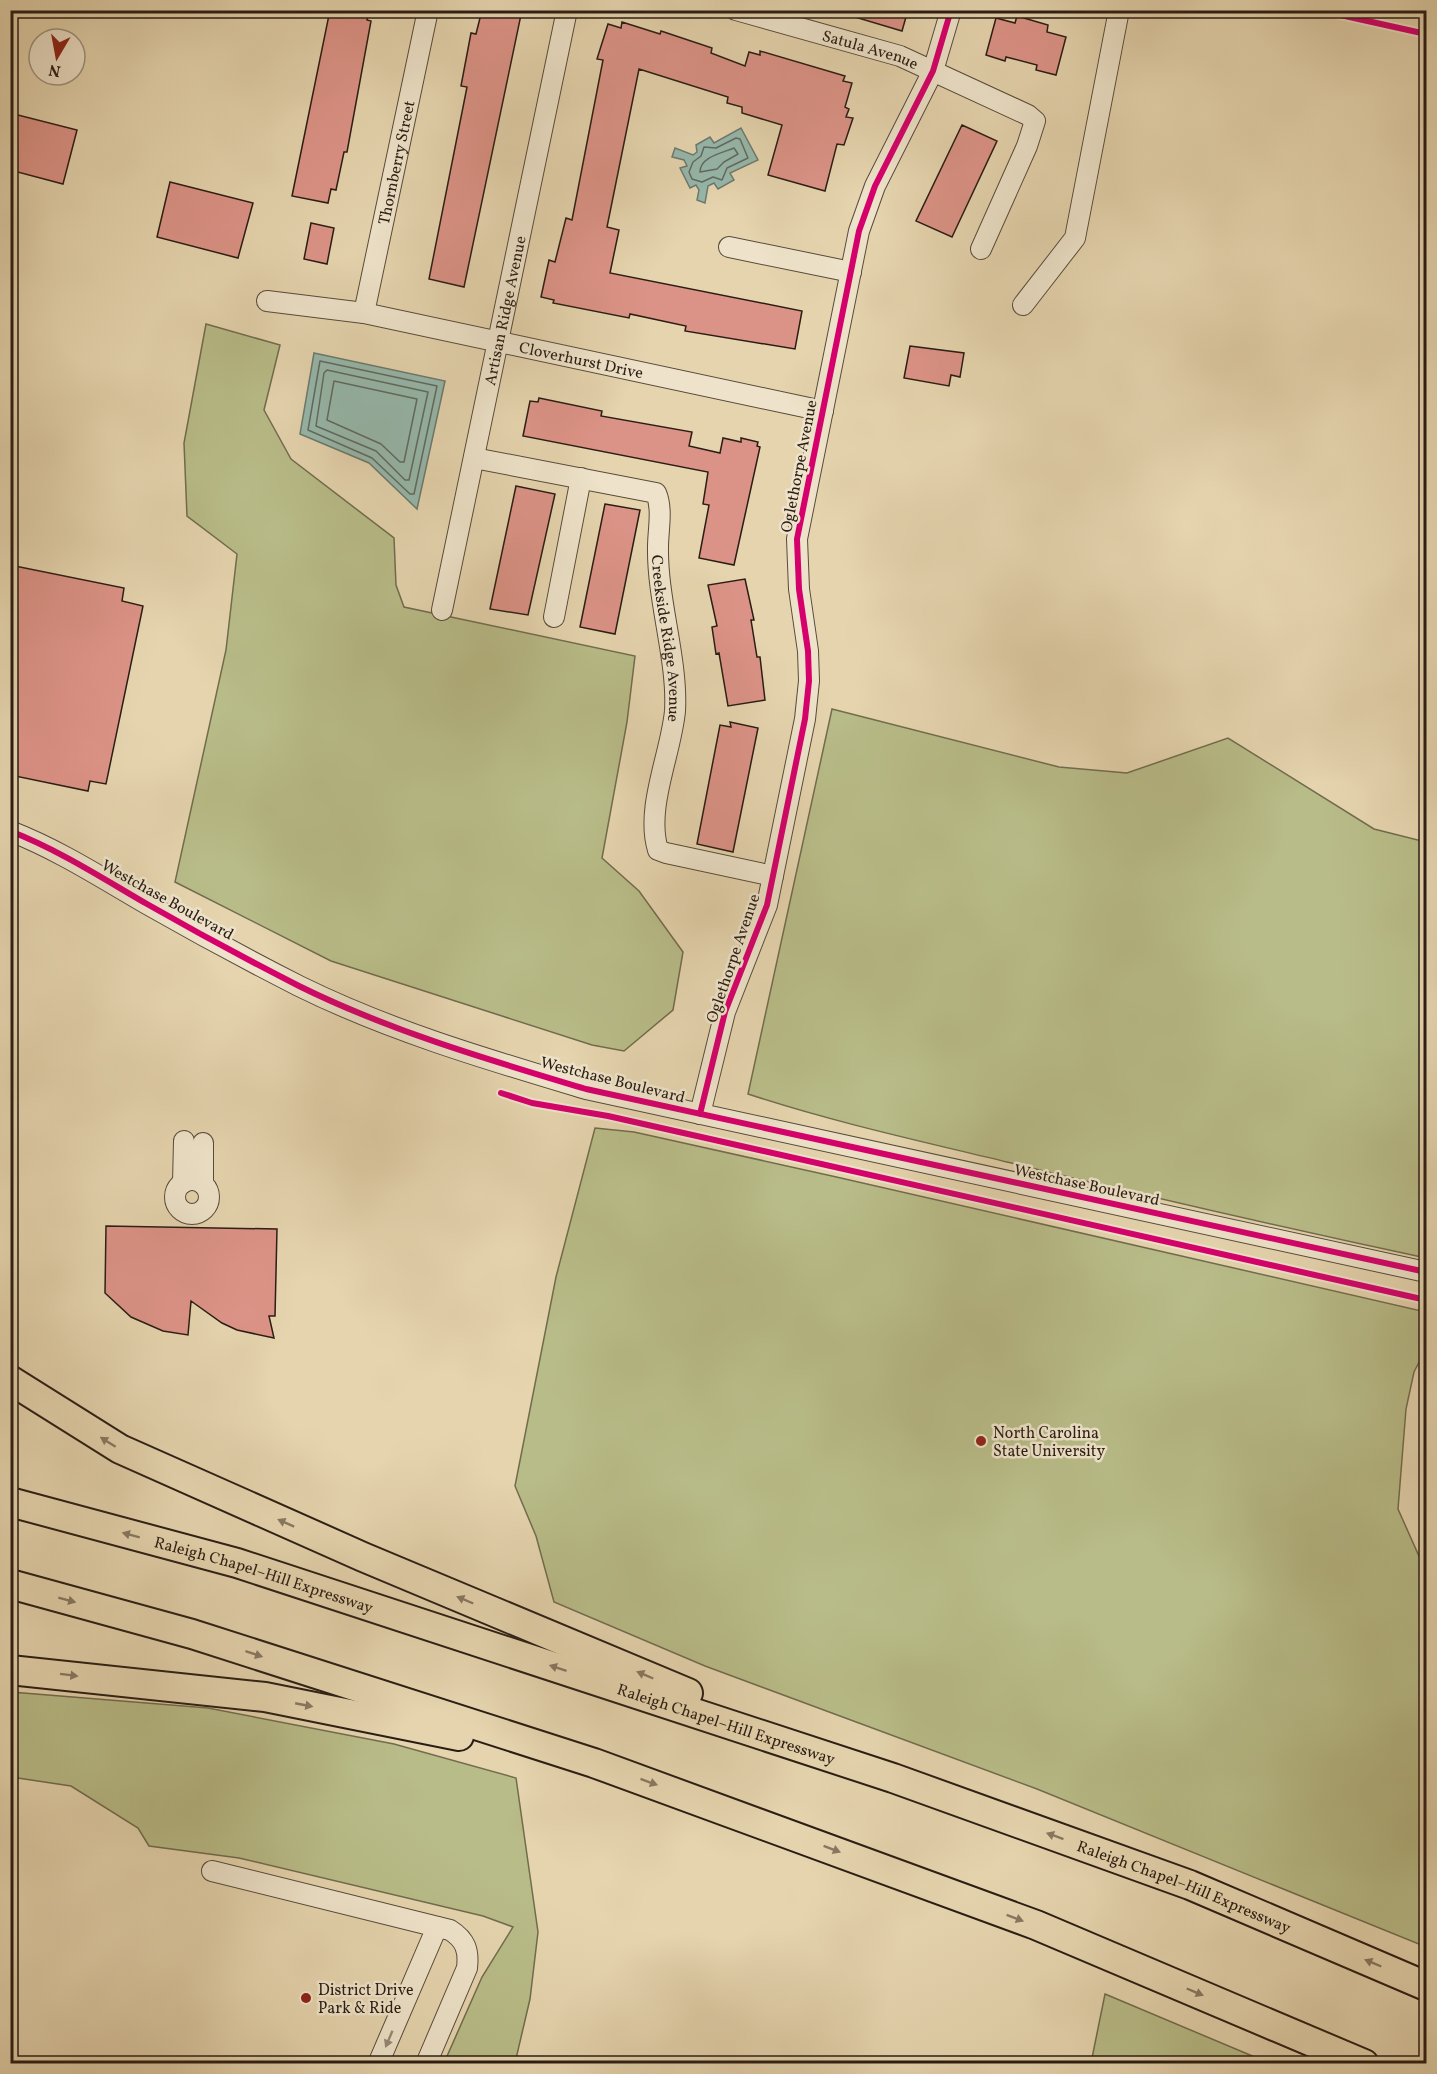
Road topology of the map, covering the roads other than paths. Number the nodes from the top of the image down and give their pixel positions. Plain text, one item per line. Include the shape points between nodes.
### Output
1 (428, 10) edge
2 (567, 10) edge
3 (736, 10) edge
4 (951, 10) edge
5 (1119, 10) edge
6 (933, 71) junction
7 (729, 247) dead end
8 (981, 249) dead end
9 (851, 272) junction
10 (267, 301) dead end
11 (1023, 305) dead end
12 (364, 313) junction
13 (496, 343) junction
14 (823, 411) junction
15 (474, 458) junction
16 (580, 478) junction
17 (442, 610) dead end
18 (554, 617) dead end
19 (10, 831) edge
20 (773, 876) junction
21 (700, 1114) junction
22 (194, 1142) dead end
23 (193, 1184) dead end
24 (1426, 1272) edge
25 (10, 1380) edge
26 (10, 1502) edge
27 (10, 1584) edge
28 (10, 1670) edge
29 (594, 1763) junction
30 (892, 1778) junction
31 (212, 1871) dead end
32 (437, 1927) junction
33 (1426, 1986) edge
34 (378, 2064) edge
35 (426, 2064) edge
36 (1364, 2064) edge

1 - 12 street, Thornberry Street
2 - 13 street, Artisan Ridge Avenue
3 - 6 street, Satula Avenue via 900,56
4 - 6 street, Oglethorpe Avenue
5 - 11 street via 1075,238
6 - 8 street, Satula Avenue via 1035,121
6 - 9 street, Oglethorpe Avenue via 870,196
7 - 9 street
9 - 14 street, Oglethorpe Avenue
10 - 12 street, Cloverhurst Drive
12 - 13 street, Cloverhurst Drive
13 - 14 street, Cloverhurst Drive
13 - 15 street, Artisan Ridge Avenue
14 - 20 street, Oglethorpe Avenue via 797,539 809,681
15 - 16 street, Creekside Ridge Avenue
15 - 17 street, Artisan Ridge Avenue
16 - 18 street
16 - 20 street, Creekside Ridge Avenue via 656,493 659,500 658,555 675,707 654,822 658,850
19 - 21 street, Westchase Boulevard via 44,844 172,919 300,986 392,1026 586,1089
20 - 21 street, Oglethorpe Avenue via 767,905 725,1012
21 - 24 street, Westchase Boulevard
22 - 23 street
30 -> 25 highway via 363,1557 120,1449
30 -> 26 highway, Raleigh Chapel–Hill Expressway via 237,1563
27 -> 29 highway via 192,1634
28 -> 29 highway via 265,1697
29 -> 36 highway via 1036,1925
33 -> 30 highway, Raleigh Chapel–Hill Expressway via 1190,1885
31 - 32 street
32 -> 34 street
32 - 35 street via 459,1936 469,1956 465,1979

